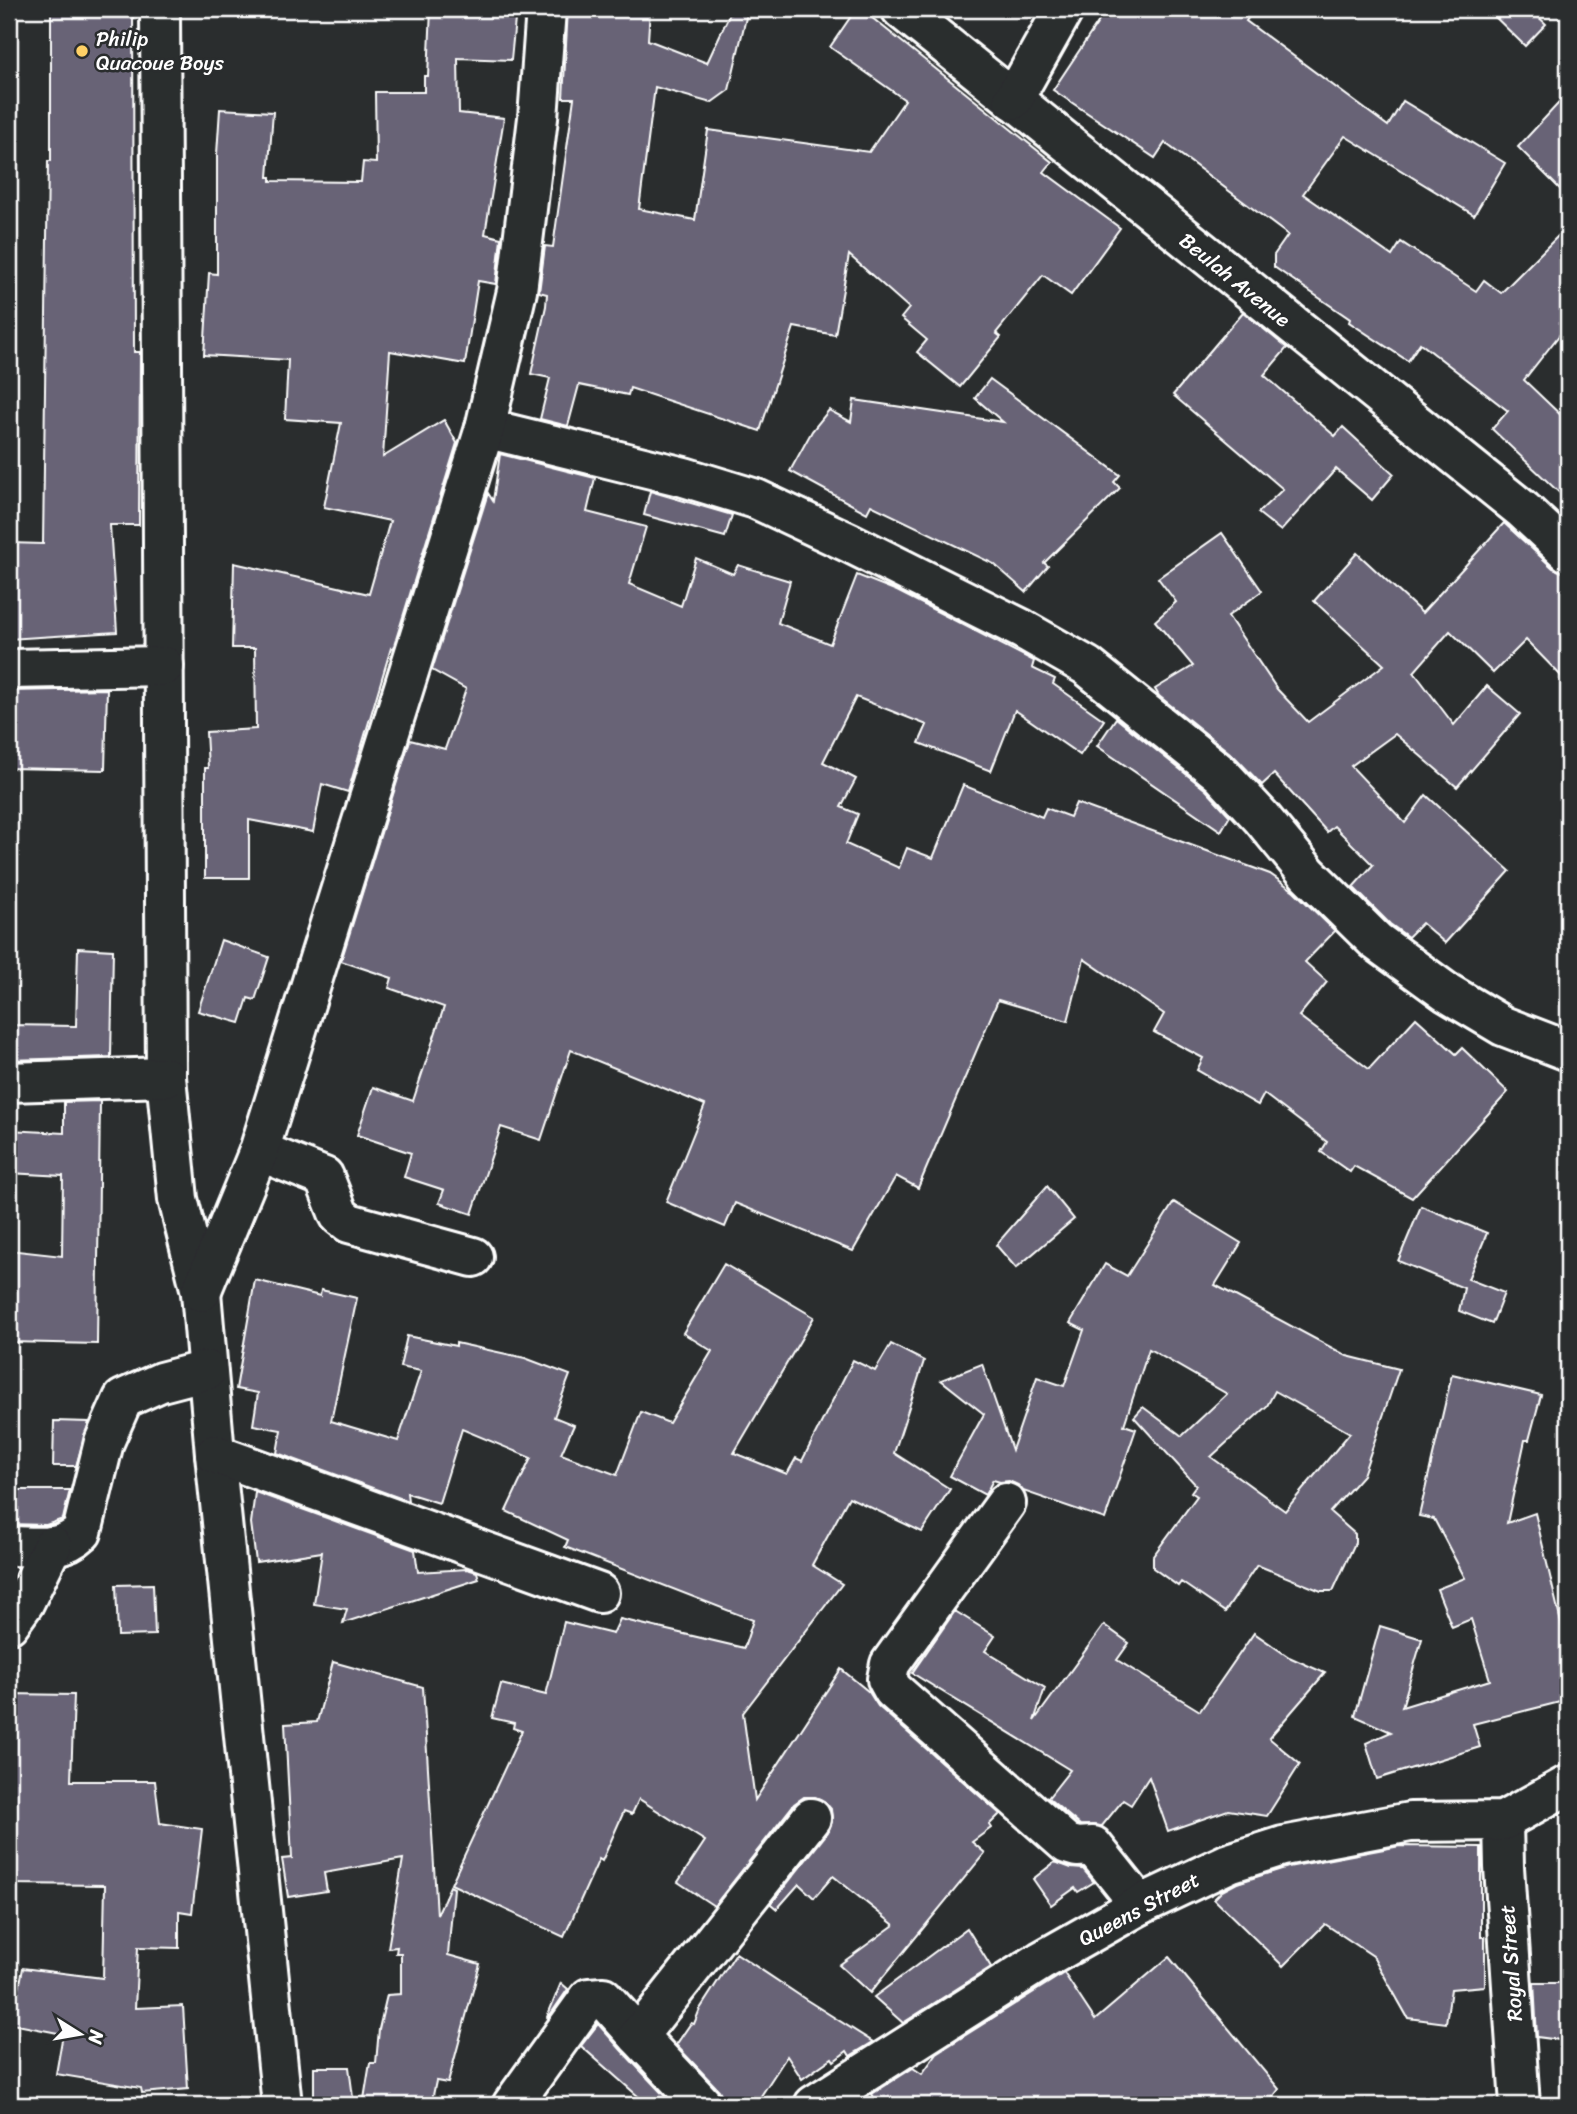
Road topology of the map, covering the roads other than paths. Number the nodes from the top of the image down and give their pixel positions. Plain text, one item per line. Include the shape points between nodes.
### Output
1 (160, 9) edge
2 (546, 9) edge
3 (901, 9) edge
4 (1064, 9) edge
5 (1013, 100) junction
6 (485, 428) junction
7 (1568, 552) edge
8 (164, 666) junction
9 (9, 668) edge
10 (1568, 1051) edge
11 (166, 1077) junction
12 (9, 1082) edge
13 (259, 1151) junction
14 (473, 1257) dead end
15 (201, 1292) junction
16 (207, 1370) junction
17 (215, 1454) junction
18 (1006, 1503) dead end
19 (9, 1546) edge
20 (52, 1546) junction
21 (599, 1593) dead end
22 (9, 1623) edge
23 (1568, 1785) edge
24 (811, 1818) dead end
25 (1503, 1821) junction
26 (1140, 1906) junction
27 (638, 2036) junction
28 (282, 2105) edge
29 (512, 2105) edge
30 (702, 2105) edge
31 (814, 2105) edge
32 (1520, 2105) edge

1 - 8 street
2 - 6 street via 517,291
3 - 5 street, Beulah Avenue
4 - 5 street
5 - 7 street, Beulah Avenue via 1523,510
6 - 10 street via 755,499 1055,647 1087,666 1221,774 1308,874 1376,942 1503,1026
6 - 13 street
8 - 9 street
8 - 11 street
11 - 12 street
11 - 15 street via 178,1199
13 - 14 street via 324,1177 339,1215 349,1223
13 - 15 street
15 - 16 street
16 - 17 street
16 - 20 street via 161,1382 123,1399 104,1442 82,1532 71,1542
17 - 21 street
17 - 28 street
18 - 26 street via 890,1664 887,1679 893,1690 1067,1844 1093,1846
19 - 20 street
20 - 22 street
23 - 25 street
24 - 27 street
25 - 26 street, Queens Street via 1410,1822 1283,1846 1230,1863
25 - 32 street, Royal Street
26 - 31 street, Queens Street via 1041,1961
27 - 29 street via 603,1997 589,1998
27 - 30 street

